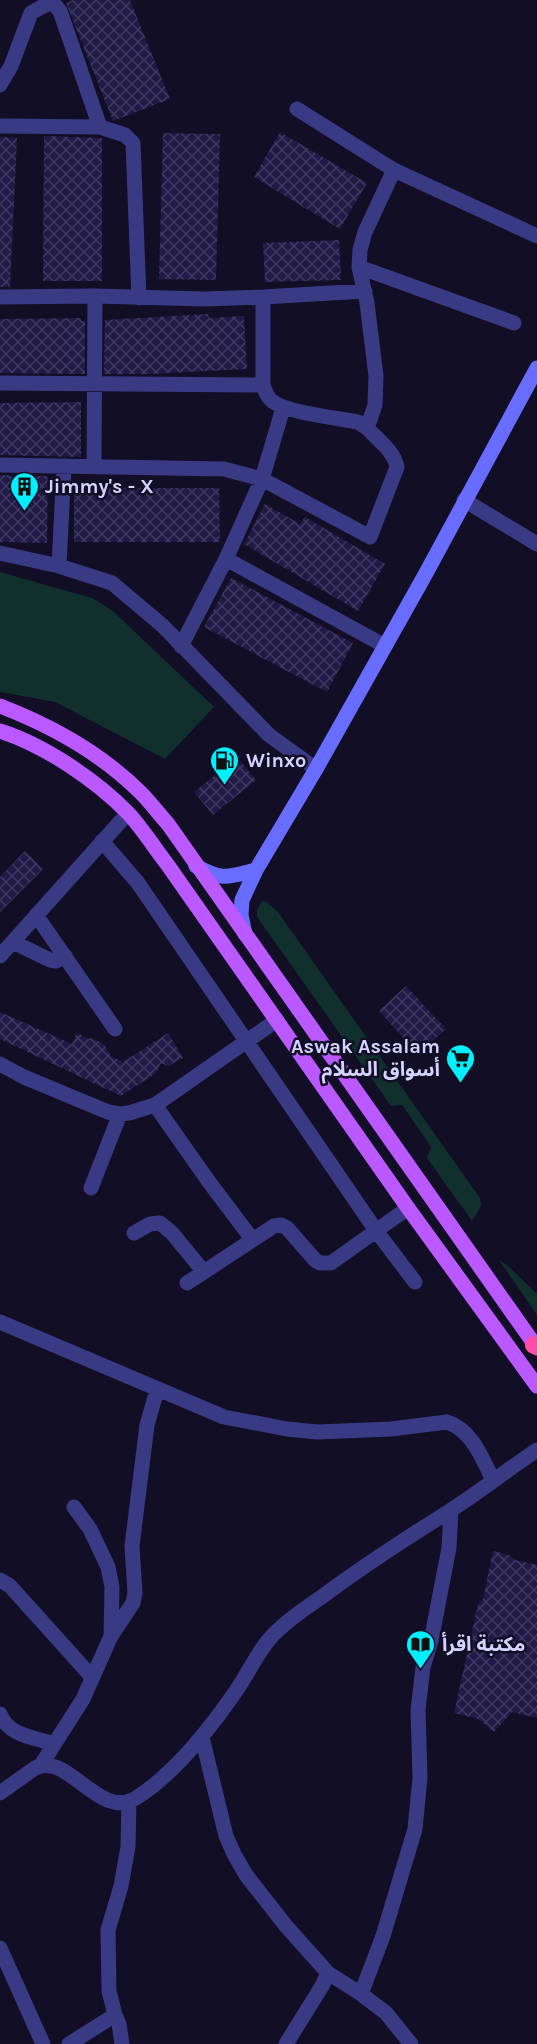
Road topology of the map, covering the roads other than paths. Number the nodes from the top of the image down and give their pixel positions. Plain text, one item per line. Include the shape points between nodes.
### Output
1 (0, 85) edge
2 (297, 109) dead end
3 (0, 126) edge
4 (100, 127) junction
5 (394, 170) junction
6 (537, 236) edge
7 (359, 267) junction
8 (365, 291) junction
9 (95, 296) junction
10 (0, 297) edge
11 (263, 297) junction
12 (139, 298) junction
13 (514, 323) dead end
14 (537, 368) edge
15 (0, 383) edge
16 (94, 383) junction
17 (262, 385) junction
18 (283, 408) junction
19 (367, 428) junction
20 (0, 465) edge
21 (64, 466) junction
22 (94, 467) junction
23 (262, 479) junction
24 (464, 500) junction
25 (537, 544) edge
26 (0, 553) edge
27 (226, 559) junction
28 (59, 566) junction
29 (181, 646) junction
30 (385, 646) junction
31 (0, 706) edge
32 (0, 731) edge
33 (316, 769) junction
34 (128, 813) junction
35 (102, 841) junction
36 (196, 866) junction
37 (256, 870) junction
38 (36, 915) junction
39 (244, 934) junction
40 (13, 942) junction
41 (0, 956) edge
42 (65, 956) junction
43 (277, 1020) junction
44 (115, 1029) dead end
45 (246, 1042) junction
46 (0, 1064) edge
47 (155, 1105) junction
48 (120, 1114) junction
49 (91, 1188) dead end
50 (408, 1208) junction
51 (377, 1232) junction
52 (134, 1233) dead end
53 (252, 1239) junction
54 (204, 1272) junction
55 (415, 1282) dead end
56 (187, 1283) dead end
57 (0, 1322) edge
58 (536, 1346) edge
59 (537, 1386) edge
60 (157, 1390) junction
61 (537, 1450) edge
62 (493, 1480) junction
63 (74, 1507) dead end
64 (451, 1510) junction
65 (0, 1580) edge
66 (111, 1636) junction
67 (92, 1677) junction
68 (0, 1714) edge
69 (202, 1737) junction
70 (54, 1744) junction
71 (40, 1765) junction
72 (0, 1793) edge
73 (129, 1801) junction
74 (0, 1948) edge
75 (328, 1973) junction
76 (362, 1994) junction
77 (115, 2015) junction
78 (43, 2044) edge
79 (69, 2044) edge
80 (122, 2044) edge
81 (286, 2044) edge
82 (411, 2044) edge

1 - 4 street via 31,13 54,4 60,11
2 - 5 street
3 - 4 street
4 - 12 street via 125,135 134,143
5 - 6 street
5 - 7 street via 365,232
7 - 8 street
7 - 13 street
8 - 11 street
8 - 19 street via 376,376 375,405
9 - 10 street
9 - 12 street
9 - 16 street
11 - 12 street
11 - 17 street
14 - 24 street
15 - 16 street
16 - 17 street
16 - 22 street
17 - 18 street via 272,401
18 - 19 street via 358,422
18 - 23 street
19 - 23 street via 391,453 397,467 370,537
20 - 21 street
21 - 22 street
21 - 28 street
22 - 23 street via 224,469
23 - 27 street
24 - 25 street
24 - 30 street
26 - 28 street
27 - 29 street
27 - 30 street
28 - 29 street via 112,583
29 - 33 street via 269,735
30 - 33 street
31 - 36 main road via 57,730 115,769 168,824
32 - 34 main road via 73,768
33 - 37 street
34 - 35 street
34 - 43 main road
35 - 38 street
35 - 45 street via 138,884
36 - 37 street via 228,878
36 - 39 main road
37 - 39 street via 242,900
38 - 40 street
38 - 42 street
39 - 58 main road
40 - 41 street
40 - 42 street via 50,960
42 - 44 street
43 - 45 street
43 - 50 main road
45 - 47 street
45 - 51 street
46 - 48 street
47 - 48 street
47 - 53 street
48 - 49 street
50 - 51 street
50 - 59 main road
51 - 53 street via 326,1264 315,1260 284,1225 274,1226
51 - 55 street
52 - 54 street via 160,1223
53 - 54 street
54 - 56 street
57 - 60 street
60 - 62 street via 224,1417 287,1429 352,1431 447,1422 464,1431 473,1442
60 - 66 street via 147,1425 132,1546 135,1593 133,1603
61 - 62 street
62 - 64 street
63 - 66 street via 90,1529 108,1567 112,1587
64 - 69 street via 366,1564 276,1632
64 - 76 street via 449,1548 423,1666 418,1710 420,1778 415,1829
65 - 67 street via 10,1586
66 - 67 street
67 - 70 street via 83,1699
68 - 70 street via 6,1726 15,1732
69 - 73 street via 162,1777
69 - 75 street via 223,1826 234,1854 263,1898
70 - 71 street
71 - 72 street
71 - 73 street via 58,1768 97,1795 115,1802
73 - 77 street via 128,1847 108,1930 109,1992
74 - 78 street
75 - 76 street
75 - 81 street
76 - 82 street via 386,2013
77 - 79 street
77 - 80 street

